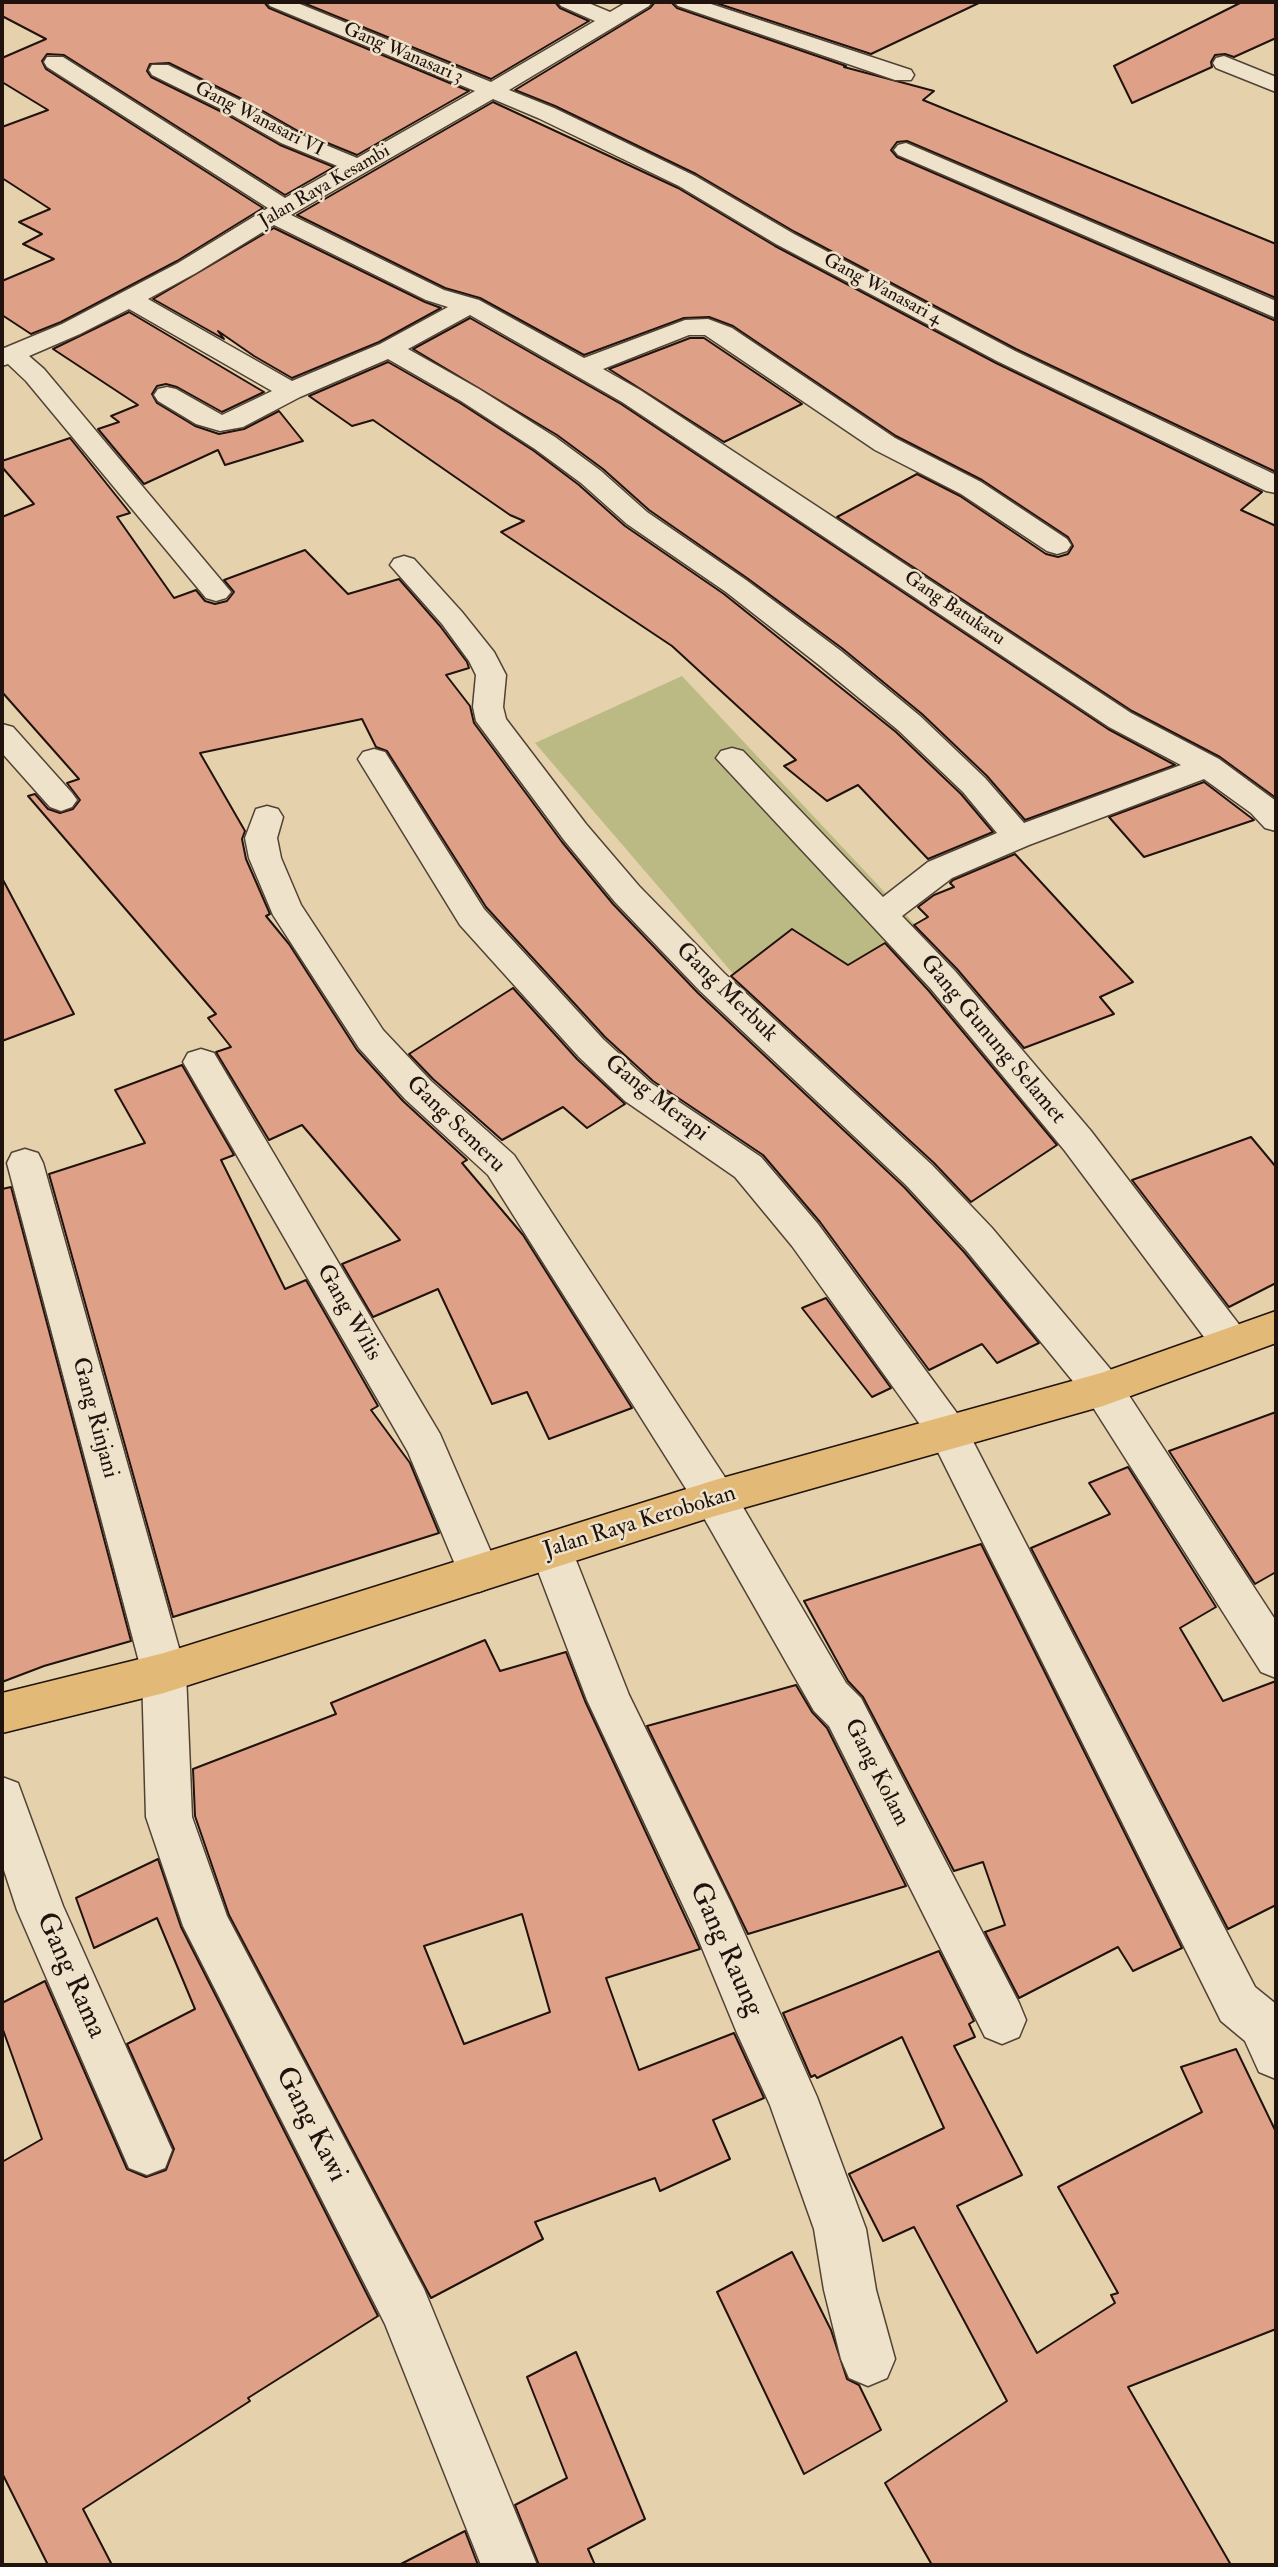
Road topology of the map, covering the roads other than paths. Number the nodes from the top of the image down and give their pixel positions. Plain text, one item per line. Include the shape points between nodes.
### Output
1 (277, 2) edge
2 (568, 2) edge
3 (642, 2) edge
4 (685, 2) edge
5 (611, 20) junction
6 (55, 62) dead end
7 (1224, 63) dead end
8 (160, 70) dead end
9 (903, 75) dead end
10 (1276, 85) edge
11 (490, 92) junction
12 (906, 150) dead end
13 (360, 167) junction
14 (280, 212) junction
15 (129, 299) junction
16 (470, 305) junction
17 (1276, 310) edge
18 (389, 349) junction
19 (7, 356) edge
20 (582, 368) junction
21 (291, 391) junction
22 (167, 395) dead end
23 (1276, 485) edge
24 (1057, 545) dead end
25 (404, 565) dead end
26 (216, 592) dead end
27 (2, 734) edge
28 (732, 758) dead end
29 (374, 759) dead end
30 (1208, 766) junction
31 (61, 800) dead end
32 (267, 817) dead end
33 (1276, 820) edge
34 (1018, 837) junction
35 (883, 914) junction
36 (201, 1062) dead end
37 (25, 1163) dead end
38 (1276, 1327) edge
39 (1230, 1342) junction
40 (1102, 1389) junction
41 (948, 1432) junction
42 (715, 1498) junction
43 (551, 1550) junction
44 (479, 1573) junction
45 (1276, 1658) edge
46 (164, 1673) junction
47 (2, 1713) edge
48 (2, 1798) edge
49 (1002, 2020) dead end
50 (1276, 2055) edge
51 (147, 2150) dead end
52 (868, 2359) dead end
53 (509, 2565) edge

1 - 11 street, Gang Wanasari 3
2 - 5 street
3 - 5 street, Jalan Raya Kesambi
4 - 9 street
5 - 11 street, Jalan Raya Kesambi
6 - 14 street, Gang Batukaru
7 - 10 street
8 - 13 street, Gang Wanasari VI via 289,138
11 - 13 street, Jalan Raya Kesambi
11 - 23 street, Gang Wanasari 4 via 546,113 687,181 785,239 1006,356
12 - 17 street
13 - 14 street, Jalan Raya Kesambi
14 - 15 street, Jalan Raya Kesambi
14 - 16 street, Gang Batukaru via 435,295
15 - 19 street, Jalan Raya Kesambi
15 - 21 street
16 - 18 street
16 - 20 street, Gang Batukaru
18 - 21 street
18 - 34 street via 545,443 637,518 830,658 956,767
19 - 26 street via 35,375
20 - 24 street via 685,328 708,327 885,444 971,488
20 - 30 street, Gang Batukaru via 1120,720
21 - 22 street via 234,421 220,423 191,412
25 - 40 street, Gang Merbuk via 483,659 491,675 491,721 583,843 712,982 919,1175 979,1239
27 - 31 street
28 - 35 street, Gang Gunung Selamet
29 - 41 street, Gang Merapi via 472,917 591,1048 639,1092 748,1167 805,1235
30 - 33 street, Gang Batukaru
30 - 34 street
32 - 42 street, Gang Semeru via 261,838 265,858 285,907 324,971 396,1068 501,1165
34 - 35 street via 940,870
35 - 39 street, Gang Gunung Selamet via 1078,1141
36 - 44 street, Gang Wilis via 426,1446
37 - 46 street, Gang Rinjani
38 - 39 main road, Jalan Raya Kerobokan
39 - 40 main road, Jalan Raya Kerobokan
40 - 41 main road, Jalan Raya Kerobokan
40 - 45 street, Gang Merbuk
41 - 42 main road, Jalan Raya Kerobokan
41 - 50 street, Gang Merapi via 1238,2004 1262,2024
42 - 43 main road, Jalan Raya Kerobokan
42 - 49 street, Gang Kolam via 830,1697 845,1712
43 - 44 main road, Jalan Raya Kerobokan
43 - 52 street, Gang Raung via 609,1700 714,1919 792,2097 840,2229
44 - 46 main road, Jalan Raya Kerobokan
46 - 47 main road, Jalan Raya Kerobokan
46 - 53 street, Gang Kawi via 169,1817 207,1926 405,2308
48 - 51 street, Gang Rama via 41,1910

